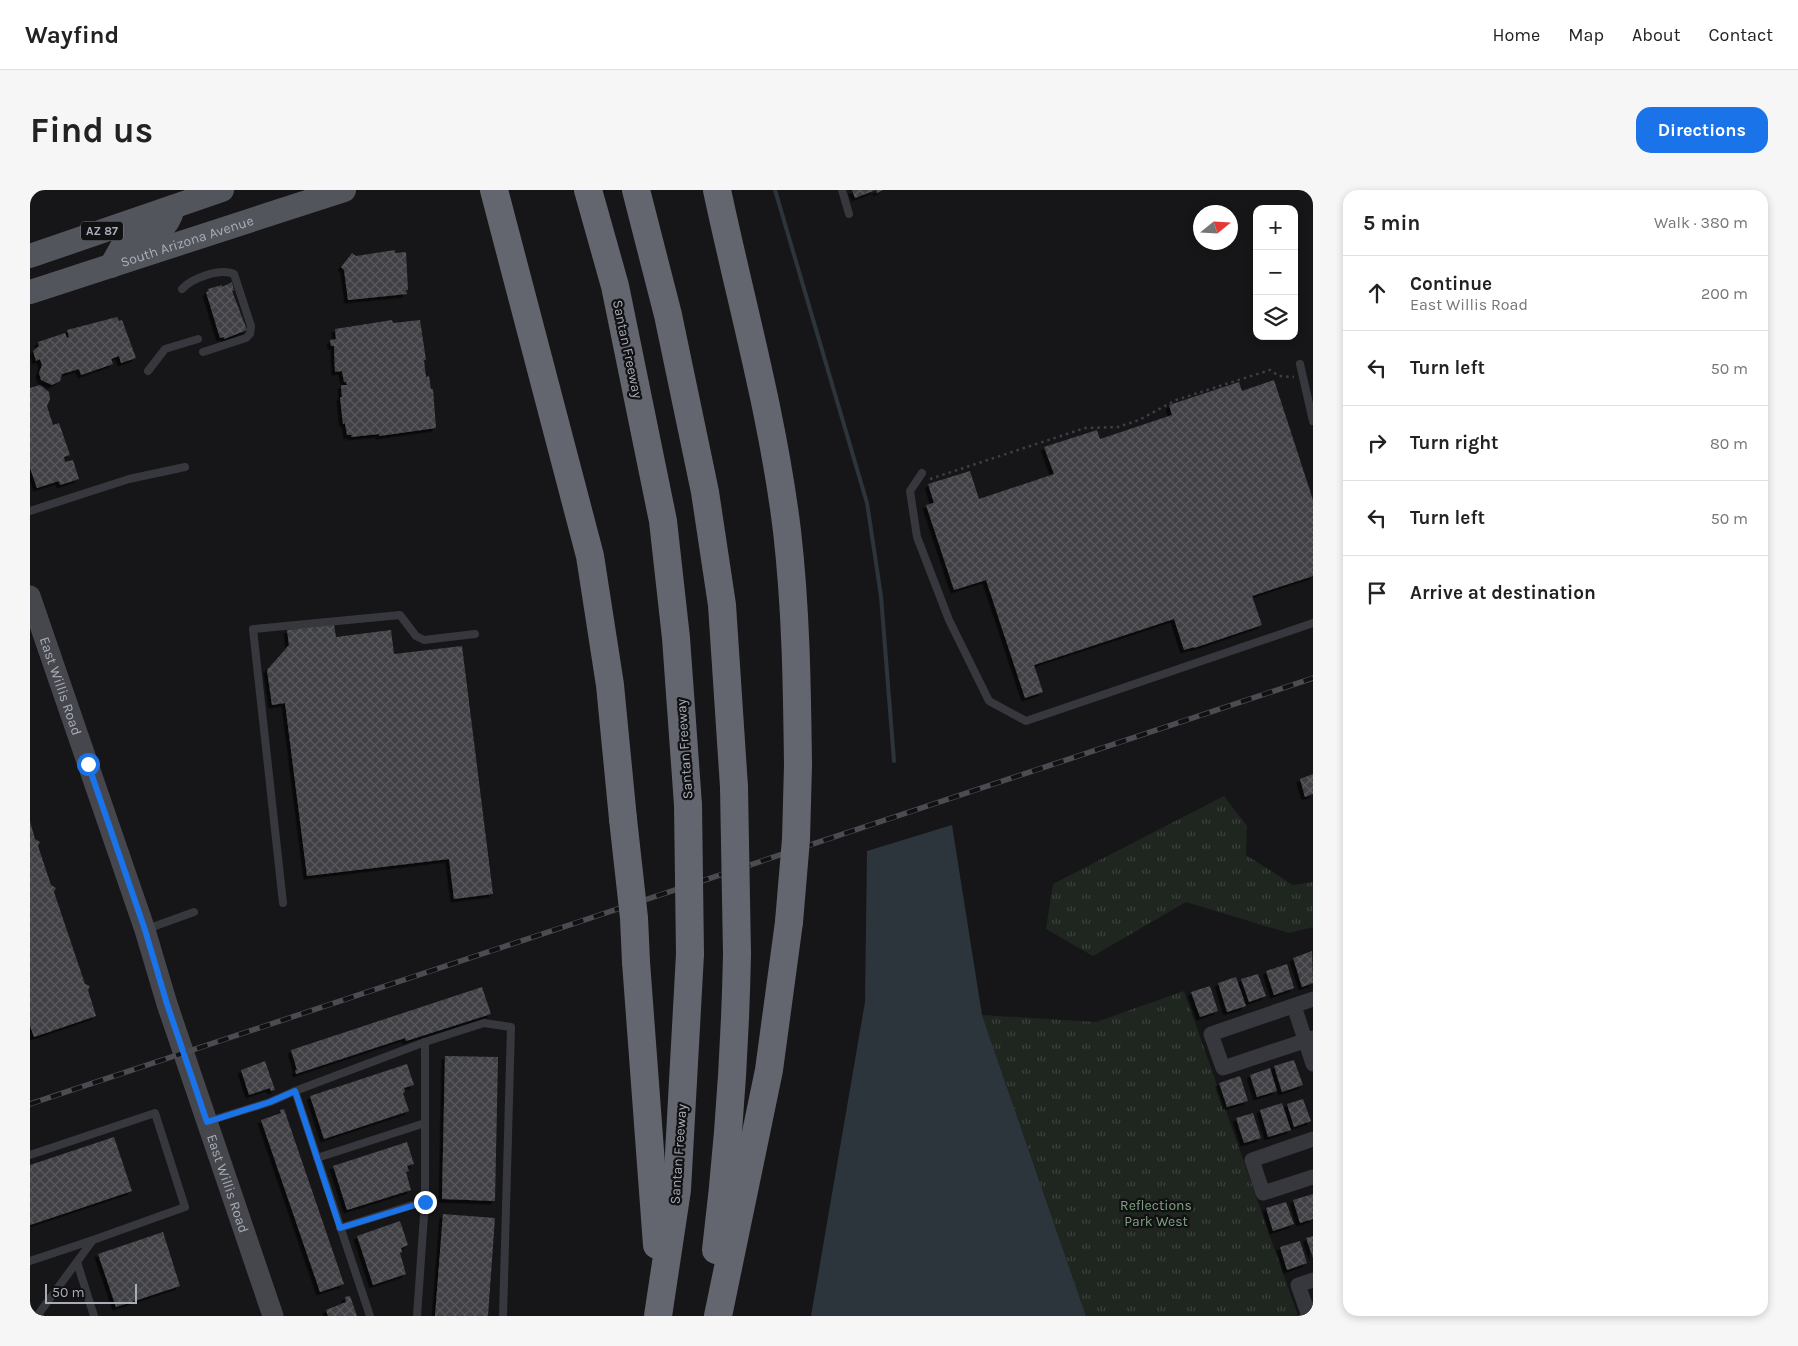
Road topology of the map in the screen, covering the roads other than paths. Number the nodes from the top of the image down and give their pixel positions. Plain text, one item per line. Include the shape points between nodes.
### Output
1 (222, 190) edge
2 (344, 190) edge
3 (494, 190) edge
4 (588, 190) edge
5 (636, 190) edge
6 (717, 190) edge
7 (842, 190) edge
8 (173, 207) junction
9 (849, 214) dead end
10 (30, 256) edge
11 (111, 266) junction
12 (182, 289) dead end
13 (30, 292) edge
14 (198, 339) dead end
15 (203, 352) dead end
16 (1300, 364) dead end
17 (148, 371) dead end
18 (1313, 421) edge
19 (185, 467) dead end
20 (922, 473) road end
21 (30, 512) edge
22 (30, 596) edge
23 (1313, 623) edge
24 (475, 634) dead end
25 (283, 903) dead end
26 (194, 912) dead end
27 (145, 930) junction
28 (1313, 999) edge
29 (1294, 1006) junction
30 (1309, 1039) edge
31 (425, 1042) junction
32 (1313, 1064) edge
33 (295, 1091) junction
34 (207, 1122) junction
35 (425, 1122) junction
36 (1313, 1139) edge
37 (30, 1155) edge
38 (317, 1158) junction
39 (1313, 1177) edge
40 (425, 1202) junction
41 (340, 1228) junction
42 (93, 1240) junction
43 (30, 1261) edge
44 (77, 1262) junction
45 (1313, 1280) edge
46 (38, 1316) edge
47 (94, 1316) edge
48 (273, 1316) edge
49 (370, 1316) edge
50 (417, 1316) edge
51 (503, 1316) edge
52 (657, 1316) edge
53 (706, 1316) edge
54 (718, 1316) edge
55 (1309, 1316) edge

1 - 8 main road, AZ 87
2 - 11 main road, South Arizona Avenue / AZ 87
3 - 52 highway, bridge via 590,556 610,685 634,918 658,1252
4 - 52 highway, Santan Freeway, bridge via 615,286 662,521 676,638 688,805 690,954 677,1190
5 - 53 highway, bridge via 668,315 705,492 722,605 734,787 736,1028 723,1193
6 - 54 highway, bridge via 772,430 787,530 797,654 798,765 789,922 769,1070
7 - 9 lane
8 - 10 main road, AZ 87
8 - 11 main road via 171,218 162,230 123,245
11 - 13 main road, South Arizona Avenue / AZ 87
12 - 15 lane via 188,283 223,271 234,274 251,326 250,334
14 - 17 lane via 165,349
16 - 18 lane
19 - 21 lane via 129,479
20 - 23 lane via 910,491 917,537 948,620 989,701 1026,721
22 - 27 street, East Willis Road
24 - 25 lane via 424,640 416,636 400,615 253,629
26 - 27 lane
27 - 34 street, East Willis Road
28 - 29 street
29 - 30 street
29 - 30 street via 1211,1034 1223,1068
30 - 32 street
31 - 33 lane
31 - 35 lane
31 - 51 lane via 484,1023 511,1028
33 - 34 lane
33 - 38 lane
34 - 48 street, East Willis Road
35 - 38 lane
35 - 40 lane
36 - 39 street via 1252,1160 1263,1193
37 - 42 lane via 154,1113 186,1207
38 - 41 lane
40 - 41 lane
40 - 50 lane
41 - 49 lane
42 - 43 lane
42 - 44 lane
44 - 46 lane
44 - 47 lane
45 - 55 street via 1298,1285

